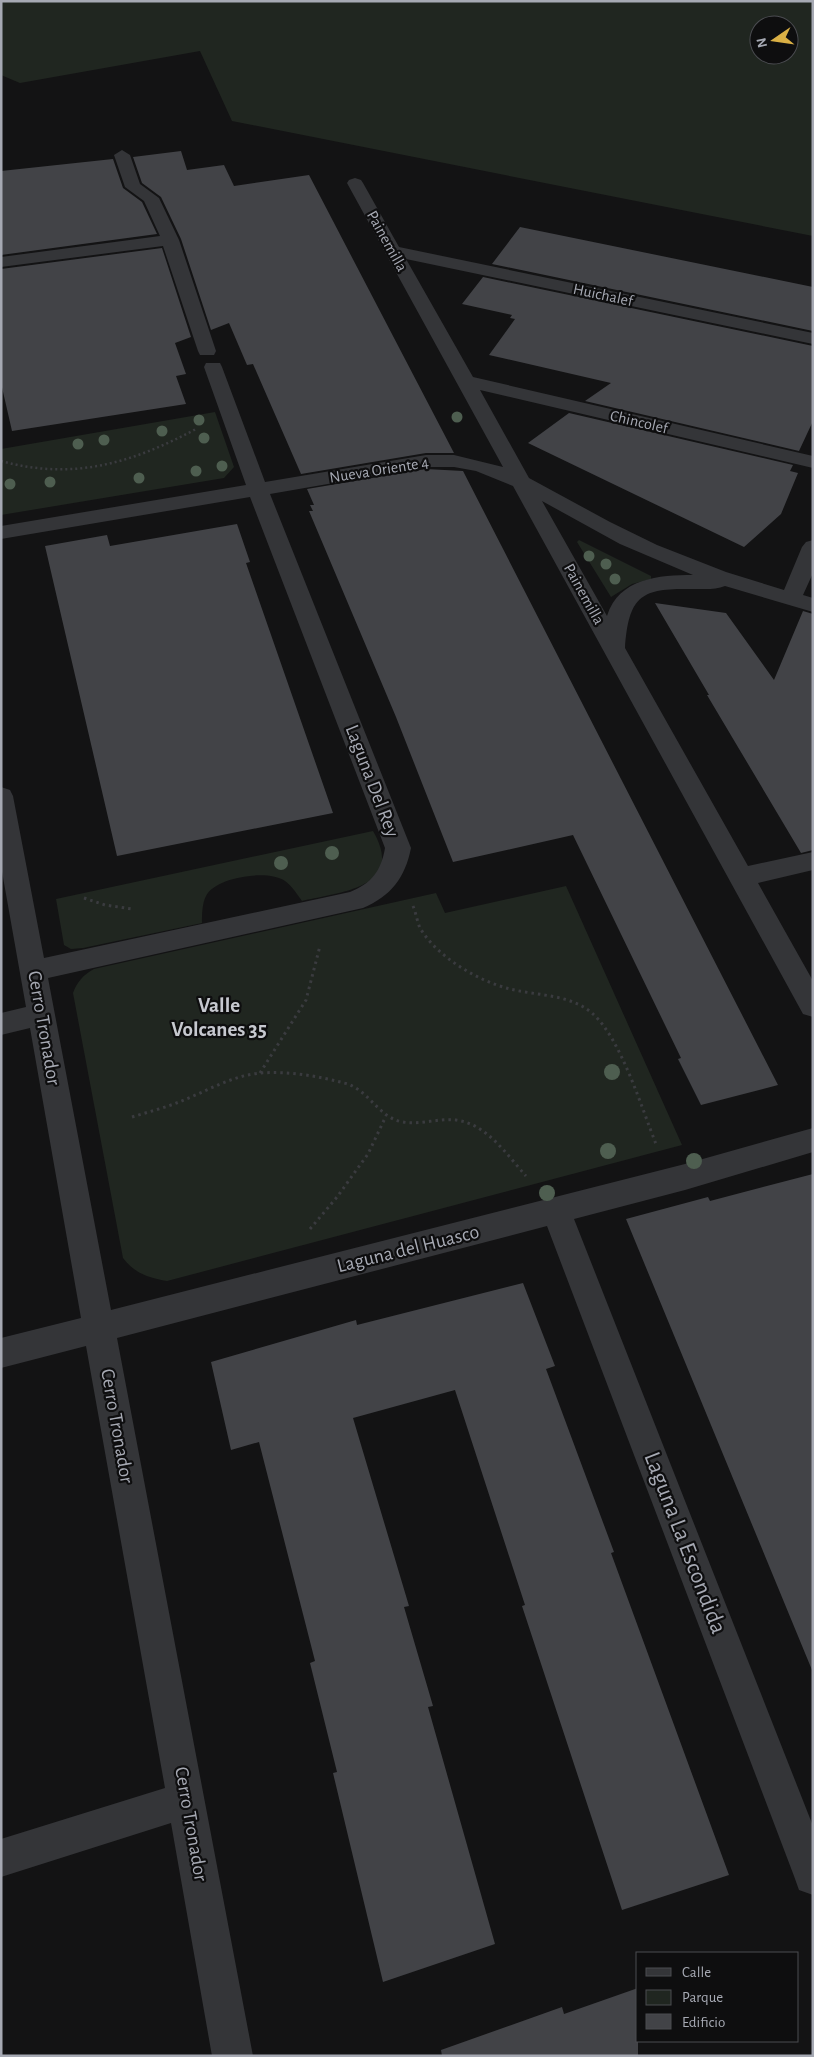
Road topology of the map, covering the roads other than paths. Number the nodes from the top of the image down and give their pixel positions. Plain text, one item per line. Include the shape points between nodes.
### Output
1 (122, 156) dead end
2 (356, 183) dead end
3 (170, 240) junction
4 (393, 251) junction
5 (1, 262) edge
6 (813, 339) edge
7 (465, 381) junction
8 (813, 462) edge
9 (521, 482) junction
10 (258, 490) junction
11 (1, 533) edge
12 (813, 547) edge
13 (735, 582) junction
14 (791, 599) junction
15 (813, 605) edge
16 (614, 648) junction
17 (1, 796) edge
18 (813, 861) edge
19 (741, 877) junction
20 (34, 970) junction
21 (813, 1006) edge
22 (41, 1015) junction
23 (1, 1024) edge
24 (813, 1140) edge
25 (556, 1211) junction
26 (100, 1326) junction
27 (1, 1353) edge
28 (186, 1800) junction
29 (1, 1858) edge
30 (813, 1876) edge
31 (233, 2056) edge

1 - 3 street, Laguna Del Rey via 133,187 151,198
2 - 4 street, Painemilla
3 - 5 street
3 - 10 street, Laguna Del Rey
4 - 6 street, Huichalef
4 - 7 street, Painemilla
7 - 8 street, Chincolef
7 - 9 street, Painemilla
9 - 10 street, Nueva Oriente 4 via 470,463 442,460
9 - 13 street, Nueva Oriente 4 via 626,539
9 - 16 street, Painemilla
10 - 11 street, Nueva Oriente 4
10 - 20 street, Laguna Del Rey via 398,848 394,868 389,878 371,895
12 - 14 street
13 - 14 street, Nueva Oriente 4
13 - 16 street, Nueva Oriente 4 via 664,583 640,590 622,604 616,623
14 - 15 street, Nueva Oriente 4
16 - 19 street, Painemilla
17 - 20 street, Cerro Tronador
18 - 19 street
19 - 21 street, Painemilla
20 - 22 street, Cerro Tronador
22 - 23 street
22 - 26 street, Cerro Tronador
24 - 25 street, Laguna del Huasco via 747,1161
25 - 26 street, Laguna del Huasco
25 - 30 street, Laguna La Escondida
26 - 27 street, Laguna del Huasco
26 - 28 street, Cerro Tronador
28 - 29 street
28 - 31 street, Cerro Tronador

